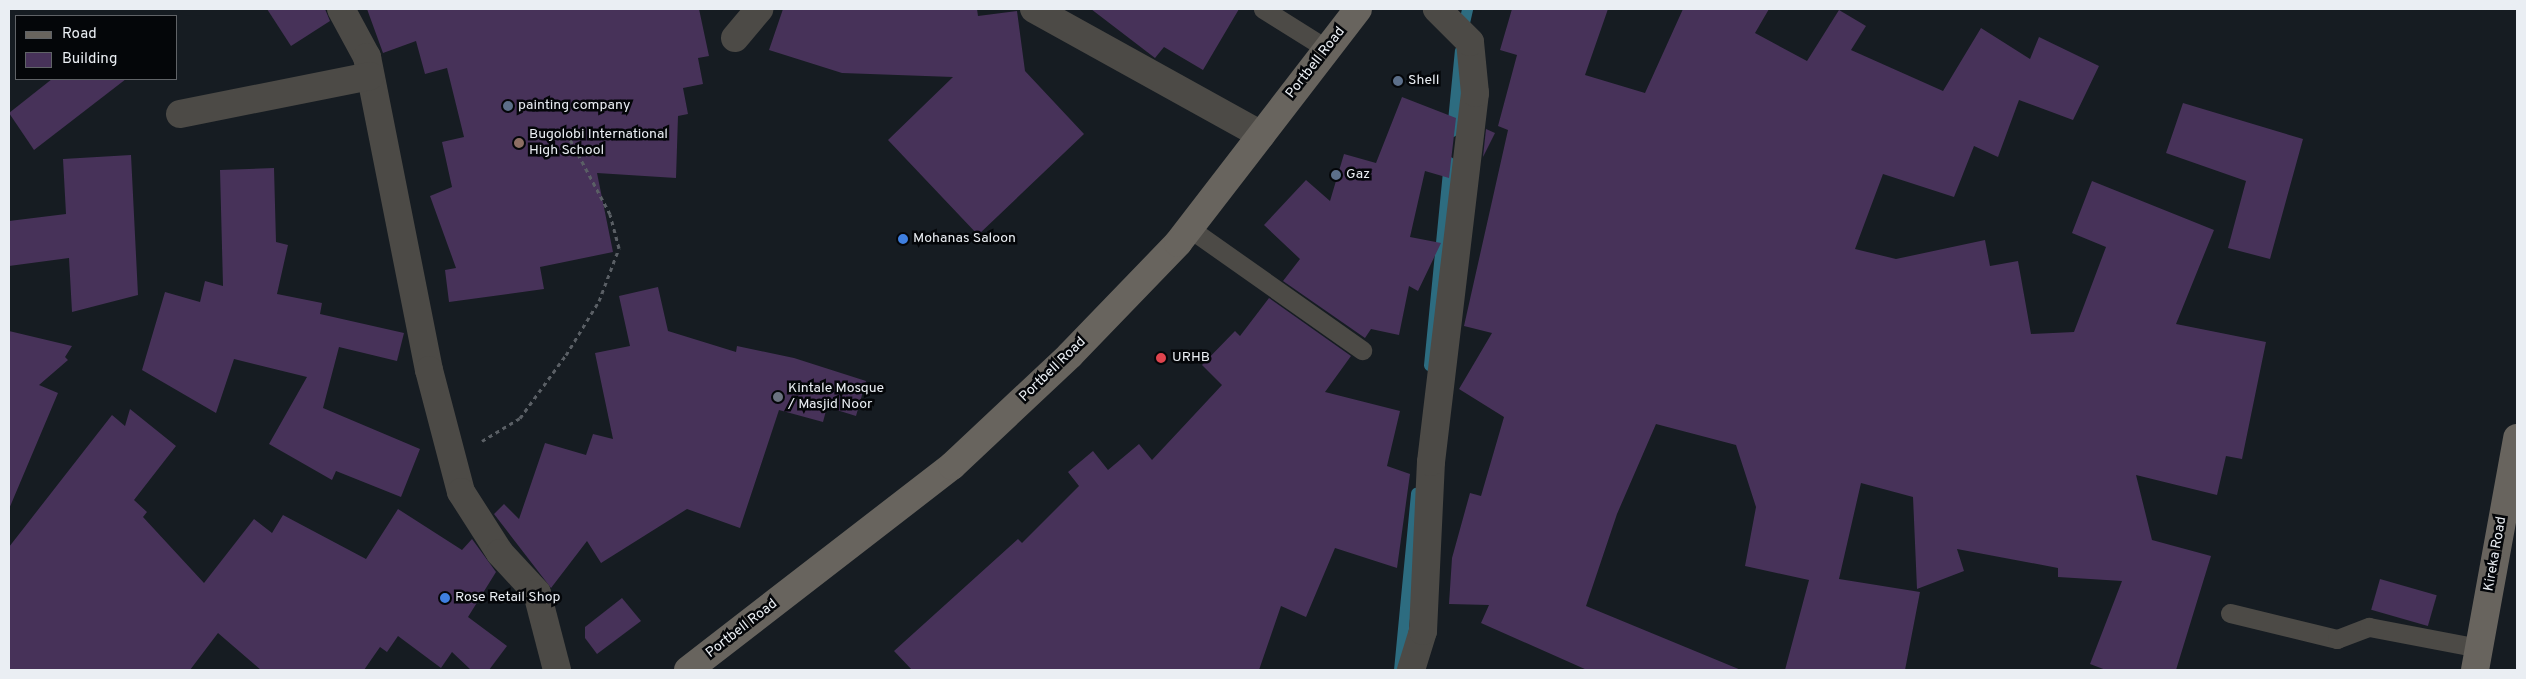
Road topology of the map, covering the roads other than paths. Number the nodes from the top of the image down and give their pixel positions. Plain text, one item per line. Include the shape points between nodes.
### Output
1 (341, 9) edge
2 (759, 9) edge
3 (1034, 9) edge
4 (1262, 9) edge
5 (1358, 9) edge
6 (1437, 9) edge
7 (735, 38) dead end
8 (1327, 49) junction
9 (370, 76) junction
10 (180, 114) dead end
11 (1261, 135) junction
12 (1189, 228) junction
13 (1362, 350) dead end
14 (2517, 438) edge
15 (2230, 613) dead end
16 (2477, 659) edge
17 (557, 670) edge
18 (688, 670) edge
19 (1412, 670) edge

1 - 9 street via 367,58
2 - 7 street
3 - 11 street
4 - 8 lane
5 - 8 main road, Portbell Road
6 - 19 street via 1470,42 1475,93 1431,462 1423,630
8 - 11 main road, Portbell Road
9 - 10 street
9 - 17 street via 428,370 456,458 461,492 500,553 537,593
11 - 12 main road, Portbell Road
12 - 13 lane
12 - 18 main road, Portbell Road via 1070,355 952,466
14 - 16 main road, Kireka Road
15 - 16 lane via 2338,639 2369,627

